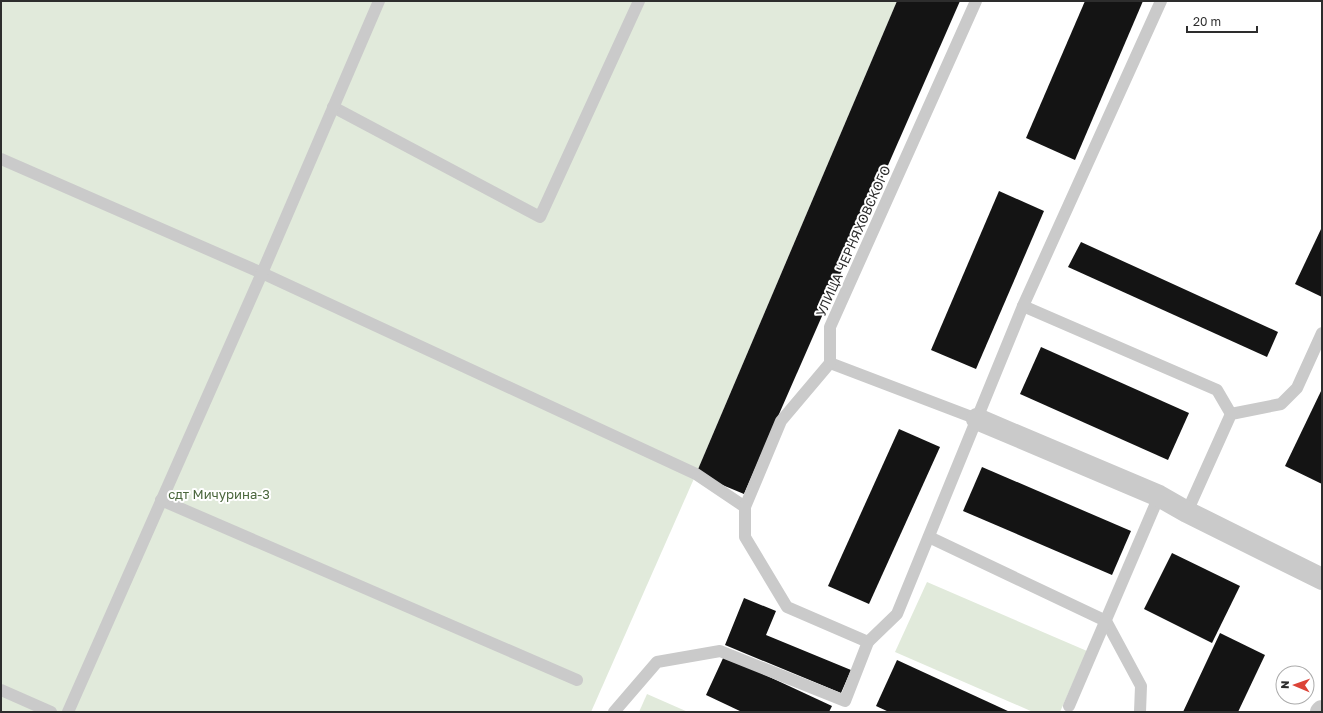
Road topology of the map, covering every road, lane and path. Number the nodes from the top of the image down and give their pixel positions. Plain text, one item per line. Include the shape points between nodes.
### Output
1 (379, 1) edge
2 (639, 1) edge
3 (976, 1) edge
4 (1161, 1) edge
5 (333, 107) junction
6 (1, 159) edge
7 (262, 273) junction
8 (1023, 306) junction
9 (1322, 333) edge
10 (830, 363) junction
11 (1232, 414) junction
12 (977, 418) junction
13 (1159, 496) junction
14 (161, 500) junction
15 (745, 507) junction
16 (1187, 512) junction
17 (929, 537) junction
18 (1322, 580) edge
19 (1106, 621) junction
20 (868, 642) junction
21 (577, 680) dead end
22 (1, 690) edge
23 (1068, 706) dead end
24 (51, 712) edge
25 (68, 712) edge
26 (614, 712) edge
27 (1140, 712) edge

1 - 5 lane
2 - 5 lane via 540,217
3 - 10 lane, УЛИЦА ЧЕРНЯХОВСКОГО via 830,327
4 - 8 lane
5 - 7 lane
6 - 7 lane
7 - 14 lane
7 - 15 lane via 696,474
8 - 11 lane via 1218,390
8 - 12 lane
9 - 11 lane via 1297,388 1281,404
10 - 12 lane
10 - 15 lane via 782,421
11 - 16 lane
12 - 13 street
12 - 17 lane
13 - 16 street
13 - 19 lane
14 - 21 lane
14 - 25 lane
15 - 20 lane via 745,537 787,607
16 - 18 street
17 - 19 lane
17 - 20 lane via 898,614
19 - 23 lane
19 - 27 lane via 1141,686
20 - 26 lane via 845,701 720,651 657,662
22 - 24 lane

